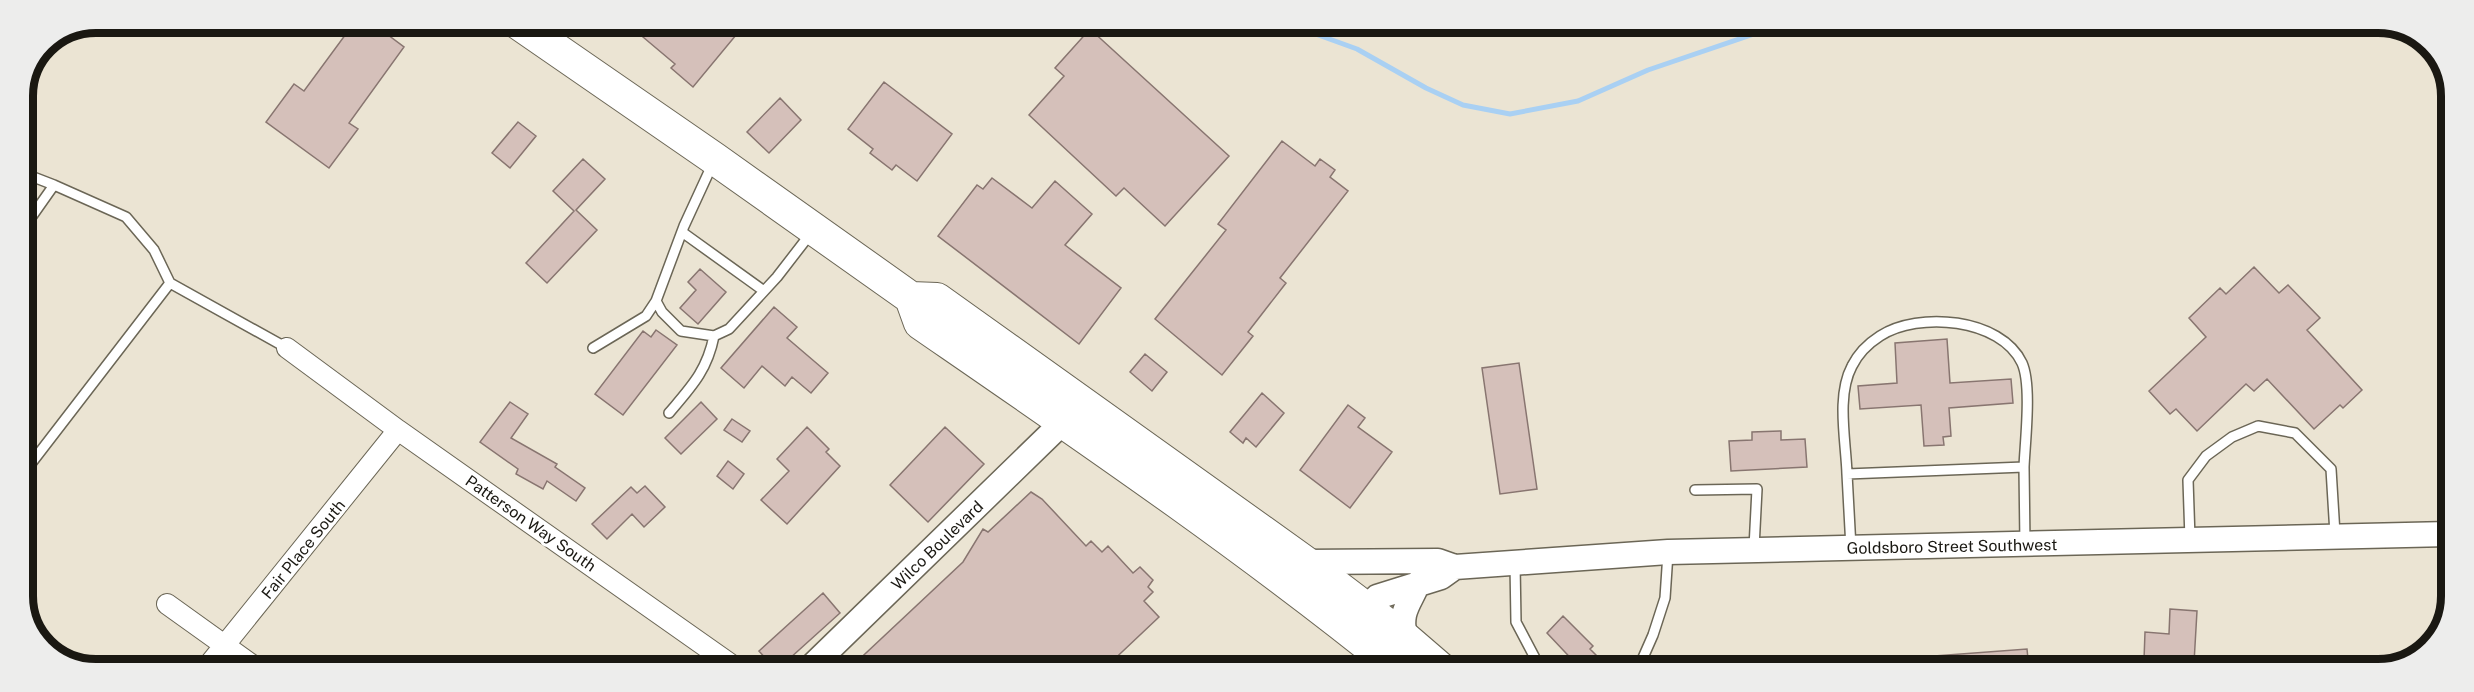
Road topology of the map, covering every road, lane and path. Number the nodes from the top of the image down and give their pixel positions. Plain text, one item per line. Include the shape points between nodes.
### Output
1 (554, 33) edge
2 (715, 159) junction
3 (33, 177) edge
4 (54, 185) junction
5 (33, 214) edge
6 (814, 229) junction
7 (682, 232) junction
8 (170, 283) junction
9 (764, 291) junction
10 (911, 298) junction
11 (656, 301) junction
12 (714, 336) junction
13 (287, 348) joint
14 (593, 348) dead end
15 (669, 413) dead end
16 (1063, 422) junction
17 (398, 430) junction
18 (33, 461) edge
19 (2024, 467) junction
20 (1847, 474) junction
21 (1695, 490) dead end
22 (2441, 534) edge
23 (2336, 537) junction
24 (2190, 540) junction
25 (2025, 544) junction
26 (1851, 548) junction
27 (1754, 550) junction
28 (1668, 552) junction
29 (1305, 562) junction
30 (1515, 564) junction
31 (1455, 567) junction
32 (1418, 583) junction
33 (167, 604) dead end
34 (1357, 619) junction
35 (1405, 638) junction
36 (225, 645) junction
37 (214, 659) edge
38 (244, 659) edge
39 (723, 659) edge
40 (819, 659) edge
41 (1389, 659) edge
42 (1429, 659) edge
43 (1536, 659) edge
44 (1642, 659) edge

1 - 2 highway
2 - 6 highway
2 - 7 lane
3 - 4 lane
4 - 5 lane
4 - 8 lane via 126,217 154,250
6 - 9 lane
6 - 10 highway
7 - 9 lane
7 - 11 lane
8 - 13 lane
8 - 18 lane
9 - 12 lane via 729,329
10 - 16 highway via 920,323
10 - 29 highway via 938,299
11 - 12 lane via 681,331
11 - 14 lane via 646,316
12 - 15 lane via 702,374
13 - 17 street, Patterson Way South
16 - 34 highway
16 - 40 street, Wilco Boulevard
17 - 36 street, Fair Place South
17 - 39 street, Patterson Way South
19 - 20 lane
19 - 20 lane via 2026,382 2022,363 2008,344 1986,331 1953,321 1899,327 1880,335 1852,366 1844,405
19 - 25 lane
20 - 26 lane
21 - 27 lane via 1756,489
22 - 23 street, Goldsboro Street Southwest
23 - 24 street, Goldsboro Street Southwest
23 - 24 lane via 2331,469 2295,433 2258,426 2232,437 2206,456 2188,480
24 - 25 street, Goldsboro Street Southwest
25 - 26 street, Goldsboro Street Southwest
26 - 27 street, Goldsboro Street Southwest
27 - 28 street, Goldsboro Street Southwest
28 - 30 street, Goldsboro Street Southwest
28 - 44 lane via 1665,598
29 - 31 street, Goldsboro Street Southwest via 1438,561
29 - 34 highway
30 - 31 street, Goldsboro Street Southwest
30 - 43 lane via 1516,622
31 - 32 street, Goldsboro Street Southwest via 1441,577
32 - 34 street, Goldsboro Street Southwest via 1377,597
32 - 35 street via 1404,609
33 - 36 street
34 - 35 highway
34 - 41 highway
35 - 42 highway
36 - 37 street, Fair Place South
36 - 38 street

